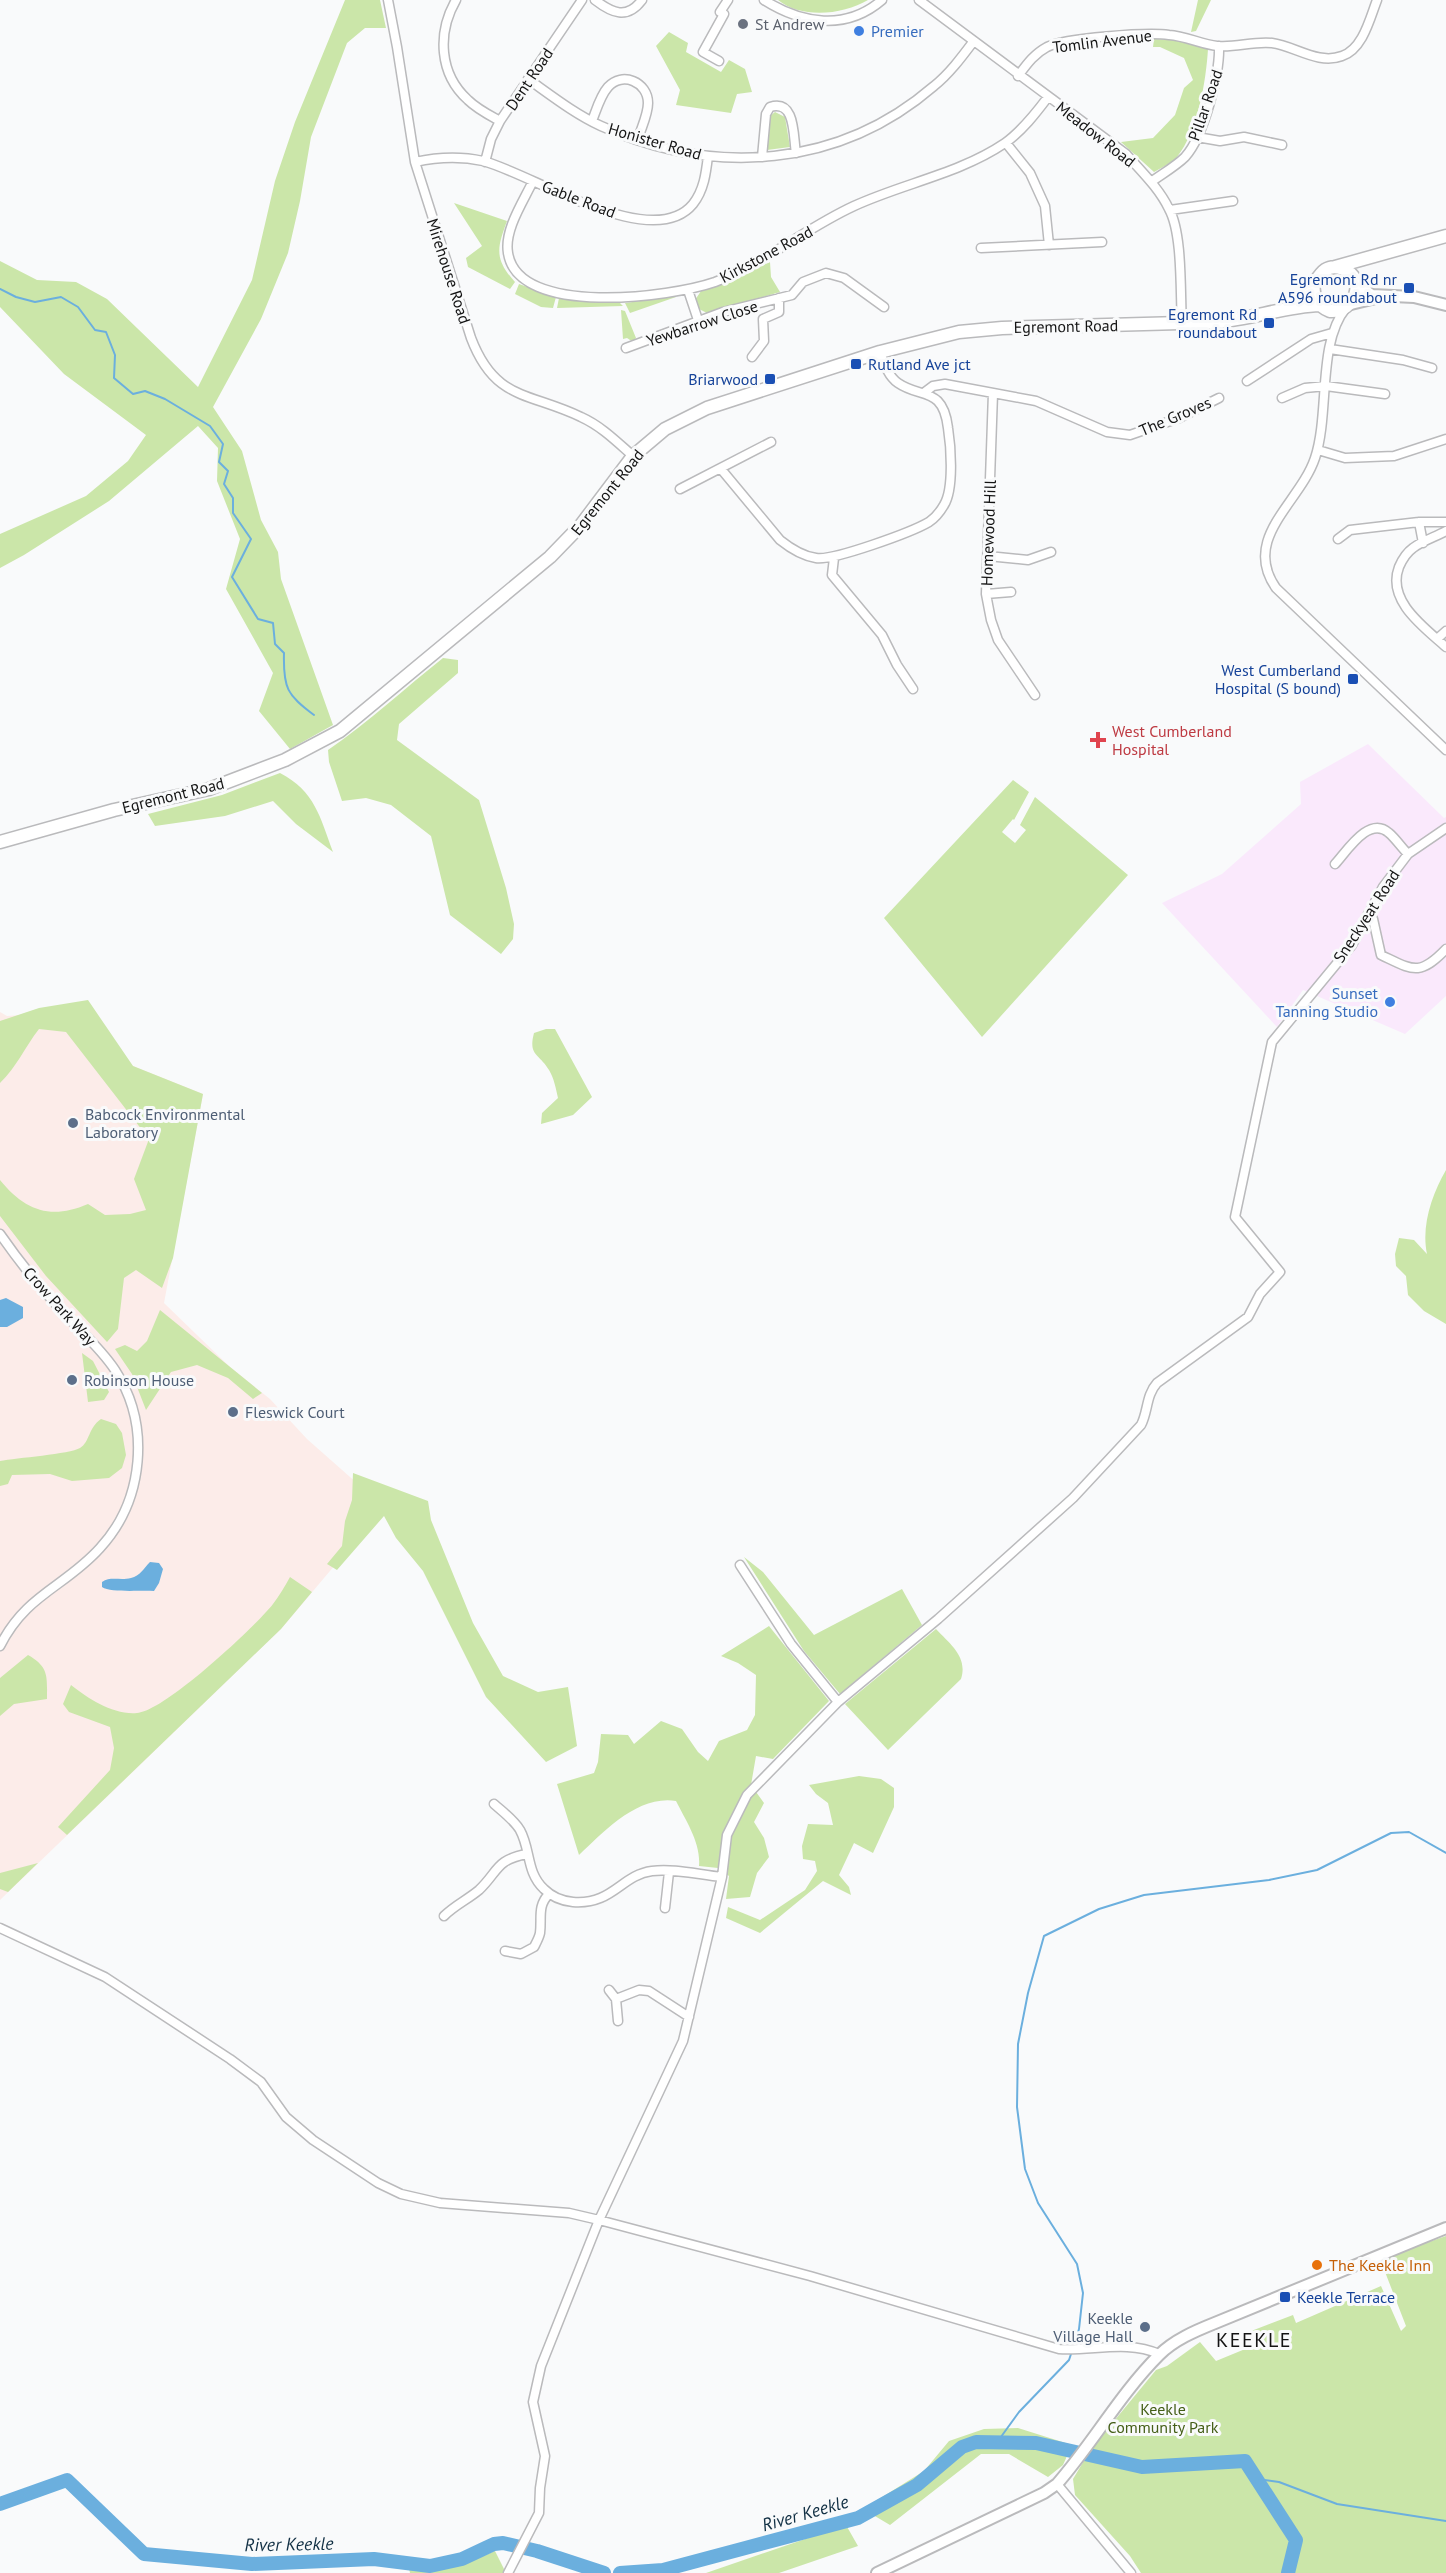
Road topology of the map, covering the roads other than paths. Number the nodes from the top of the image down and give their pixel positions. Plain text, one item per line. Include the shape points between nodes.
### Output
1 (388, 0) edge
2 (456, 0) edge
3 (582, 0) edge
4 (595, 0) edge
5 (642, 0) edge
6 (728, 0) edge
7 (764, 0) edge
8 (882, 0) edge
9 (919, 0) edge
10 (1377, 0) edge
11 (973, 42) junction
12 (1219, 46) junction
13 (718, 61) dead end
14 (1018, 76) junction
15 (528, 79) junction
16 (1048, 97) junction
17 (500, 121) junction
18 (592, 122) junction
19 (1197, 137) junction
20 (638, 139) junction
21 (1006, 143) junction
22 (1282, 145) dead end
23 (796, 153) junction
24 (708, 156) junction
25 (762, 157) junction
26 (415, 162) junction
27 (485, 162) junction
28 (533, 181) junction
29 (1151, 182) junction
30 (1233, 201) dead end
31 (1170, 210) junction
32 (1446, 236) edge
33 (1102, 242) dead end
34 (1049, 245) junction
35 (981, 248) dead end
36 (1379, 256) junction
37 (1335, 267) junction
38 (1355, 281) junction
39 (1314, 284) junction
40 (688, 290) junction
41 (1383, 297) junction
42 (780, 298) junction
43 (1446, 305) edge
44 (1349, 306) junction
45 (884, 307) dead end
46 (1323, 307) junction
47 (1280, 310) junction
48 (698, 321) junction
49 (1182, 324) junction
50 (1332, 333) junction
51 (626, 348) dead end
52 (1330, 349) junction
53 (880, 352) junction
54 (752, 357) dead end
55 (1432, 368) dead end
56 (1247, 381) dead end
57 (1326, 387) junction
58 (925, 393) junction
59 (993, 393) junction
60 (1385, 394) dead end
61 (1219, 398) dead end
62 (1282, 398) dead end
63 (1446, 439) edge
64 (771, 442) dead end
65 (1318, 450) junction
66 (633, 456) junction
67 (722, 470) junction
68 (680, 489) dead end
69 (1419, 522) junction
70 (1446, 522) edge
71 (1446, 531) edge
72 (1338, 538) dead end
73 (1424, 543) junction
74 (1051, 552) dead end
75 (988, 556) junction
76 (834, 558) junction
77 (1011, 592) dead end
78 (986, 594) junction
79 (1446, 631) edge
80 (1437, 639) junction
81 (1446, 647) edge
82 (913, 688) dead end
83 (1035, 695) dead end
84 (1446, 750) edge
85 (1445, 831) edge
86 (0, 842) edge
87 (1408, 854) junction
88 (1335, 864) dead end
89 (1368, 914) junction
90 (1446, 949) edge
91 (0, 1234) edge
92 (740, 1565) dead end
93 (0, 1646) edge
94 (838, 1702) junction
95 (494, 1804) dead end
96 (527, 1854) junction
97 (669, 1872) junction
98 (722, 1877) junction
99 (549, 1894) junction
100 (664, 1908) dead end
101 (444, 1916) dead end
102 (0, 1928) edge
103 (505, 1951) dead end
104 (609, 1990) dead end
105 (616, 1999) junction
106 (689, 2018) junction
107 (618, 2021) dead end
108 (599, 2220) junction
109 (1446, 2228) edge
110 (1159, 2354) junction
111 (1057, 2484) junction
112 (508, 2573) edge
113 (877, 2573) edge
114 (1131, 2573) edge

1 - 26 street, Mirehouse Road
2 - 17 street via 443,35 448,71 468,101
3 - 15 street, Dent Road
4 - 5 street via 623,14
6 - 13 street via 703,52
7 - 8 street via 797,17 829,21 858,16
9 - 11 street, Meadow Road
10 - 12 street, Tomlin Avenue via 1359,42 1343,56 1320,58 1265,43
11 - 14 street, Meadow Road
11 - 23 street, Honister Road via 935,86 883,123 836,144
12 - 14 street, Tomlin Avenue via 1154,33 1061,43 1032,57
12 - 19 street, Pillar Road via 1218,75
14 - 16 street, Meadow Road
15 - 17 street, Dent Road
15 - 18 street, Honister Road
16 - 21 street, Kirkstone Road
16 - 29 street, Meadow Road via 1126,154
17 - 27 street, Dent Road via 490,139
18 - 20 street, Honister Road
18 - 20 street via 611,84 634,81 646,92 648,102
19 - 22 street via 1220,141 1244,137
19 - 29 street, Pillar Road via 1185,156
20 - 24 street, Honister Road
21 - 34 street via 1030,173 1045,206
21 - 40 street, Kirkstone Road via 962,166 854,206 751,265
23 - 25 street, Honister Road
23 - 25 street via 790,112 777,105 766,114
24 - 25 street, Honister Road
24 - 28 street, Gable Road via 697,199 683,213 664,219 614,213
26 - 27 street, Gable Road via 452,158
26 - 66 street, Mirehouse Road via 471,338 491,376 514,393 556,406 600,427
27 - 28 street, Gable Road
28 - 40 street, Kirkstone Road via 507,244 513,268 526,282 561,293 595,297
29 - 31 street, Meadow Road
30 - 31 street
31 - 49 street, Meadow Road via 1178,247
32 - 36 highway
33 - 34 street
34 - 35 street
36 - 37 highway
36 - 38 highway via 1368,262
37 - 38 highway via 1347,271
37 - 39 highway via 1323,271
38 - 41 main road via 1367,293
38 - 44 highway via 1356,297
39 - 46 highway via 1314,295
39 - 47 highway via 1296,302
40 - 48 street
41 - 43 main road via 1414,297
41 - 44 main road
42 - 45 street via 792,295 803,282 832,273
42 - 48 street, Yewbarrow Close
42 - 54 street via 779,312 763,320 764,341
44 - 46 highway via 1339,311
44 - 50 street
46 - 47 highway, Egremont Road
46 - 50 street
47 - 49 highway, Egremont Road via 1231,321
48 - 51 street, Yewbarrow Close
49 - 53 highway, Egremont Road via 977,330
50 - 52 street
50 - 56 street via 1311,339
52 - 55 street
52 - 57 street
53 - 58 street via 898,383
53 - 66 highway, Egremont Road via 693,414 665,429
57 - 60 street
57 - 62 street via 1305,388
57 - 65 street
58 - 59 street via 933,386 945,384
58 - 76 street via 938,401 948,428 950,477 944,507 928,523
59 - 61 street, The Groves via 1036,400 1107,432 1130,435 1179,418
59 - 75 street, Homewood Hill
63 - 65 street via 1394,456 1345,459
64 - 67 street
65 - 84 street via 1305,481 1269,534 1265,555 1269,576 1276,588
66 - 86 highway, Egremont Road via 581,525 550,557 339,731 285,760 209,789
67 - 68 street
67 - 76 street via 768,528 791,549 816,558
69 - 70 street
69 - 72 street via 1350,530
69 - 73 street
71 - 73 street
73 - 80 street via 1406,554 1397,582 1403,604
74 - 75 street via 1028,560
75 - 78 street, Homewood Hill
76 - 82 street via 832,575 882,635
77 - 78 street
78 - 83 street, Homewood Hill via 998,640
79 - 80 street
80 - 81 street
85 - 87 street, Sneckyeat Road
87 - 88 street via 1387,831 1377,827 1367,830
87 - 89 street, Sneckyeat Road
89 - 90 street via 1373,919 1381,955 1406,967 1421,969 1430,965
89 - 94 street, Sneckyeat Road via 1352,945 1272,1042 1235,1217 1280,1272 1260,1294 1248,1317 1157,1383 1149,1394 1141,1425 1073,1498
91 - 93 street, Crow Park Way via 116,1372 132,1407 138,1456 129,1502 110,1536 82,1565 28,1606
92 - 94 street via 791,1644
94 - 98 street via 747,1795 728,1835
95 - 96 street via 519,1828
96 - 99 street via 532,1875
96 - 101 street via 509,1857 479,1890
97 - 98 street
97 - 99 street via 652,1871 602,1899 586,1903 567,1902
97 - 100 street
98 - 106 street
99 - 103 street via 543,1900 540,1933 534,1947 521,1954
102 - 108 street via 105,1977 230,2059 261,2082 286,2116 312,2140 393,2191 440,2203 569,2213
104 - 105 street
105 - 106 street via 639,1990 649,1992
105 - 107 street
106 - 108 street via 683,2041
108 - 110 street via 1059,2349 1092,2350 1124,2345
108 - 112 street via 541,2366 533,2402 545,2456 539,2513
109 - 110 main road via 1193,2332
110 - 111 main road
111 - 113 main road
111 - 114 street

